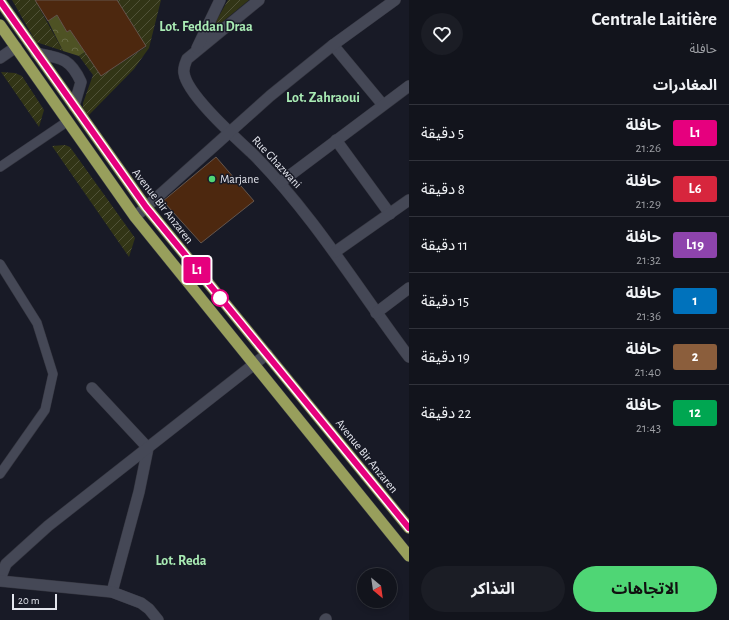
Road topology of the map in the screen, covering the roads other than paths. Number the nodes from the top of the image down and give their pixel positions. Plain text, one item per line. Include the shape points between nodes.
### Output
1 (220, 0) edge
2 (395, 0) edge
3 (0, 1) edge
4 (258, 1) edge
5 (0, 25) edge
6 (333, 45) junction
7 (16, 47) junction
8 (196, 51) junction
9 (36, 54) junction
10 (0, 58) edge
11 (409, 86) edge
12 (383, 105) junction
13 (74, 106) junction
14 (68, 121) junction
15 (230, 132) junction
16 (336, 140) junction
17 (0, 167) edge
18 (281, 182) junction
19 (409, 200) edge
20 (146, 207) junction
21 (390, 214) junction
22 (135, 217) junction
23 (335, 252) junction
24 (0, 264) edge
25 (409, 288) edge
26 (376, 313) junction
27 (267, 354) junction
28 (409, 357) edge
29 (254, 365) junction
30 (92, 388) dead end
31 (148, 448) junction
32 (0, 474) edge
33 (409, 528) edge
34 (409, 556) edge
35 (0, 580) edge
36 (112, 592) junction
37 (158, 620) edge

1 - 8 street
2 - 6 street
3 - 9 highway, Avenue Bir Anzaren
4 - 8 street, Rue Ghazwani
5 - 7 highway
6 - 12 street
6 - 15 street
7 - 10 street
7 - 14 highway
8 - 15 street, Rue Ghazwani via 187,59 184,67 188,85
9 - 13 highway, Avenue Bir Anzaren
9 - 13 street via 61,58 76,69 81,82
11 - 12 street
12 - 16 street
13 - 20 highway, Avenue Bir Anzaren
14 - 17 lane
14 - 22 highway
15 - 18 street, Rue Ghazwani
15 - 20 street
16 - 18 street
16 - 21 street
18 - 23 street, Rue Ghazwani
19 - 21 street
20 - 22 street
20 - 27 highway, Avenue Bir Anzaren
21 - 23 street
22 - 29 highway
23 - 26 street, Rue Ghazwani
24 - 32 lane via 37,323 53,374 45,410
25 - 26 street
26 - 28 street, Rue Ghazwani
27 - 29 street
27 - 33 highway, Avenue Bir Anzaren
29 - 31 street
29 - 34 highway
30 - 31 street
31 - 35 street via 26,544 6,564
31 - 36 street
35 - 36 street
36 - 37 street via 141,603

